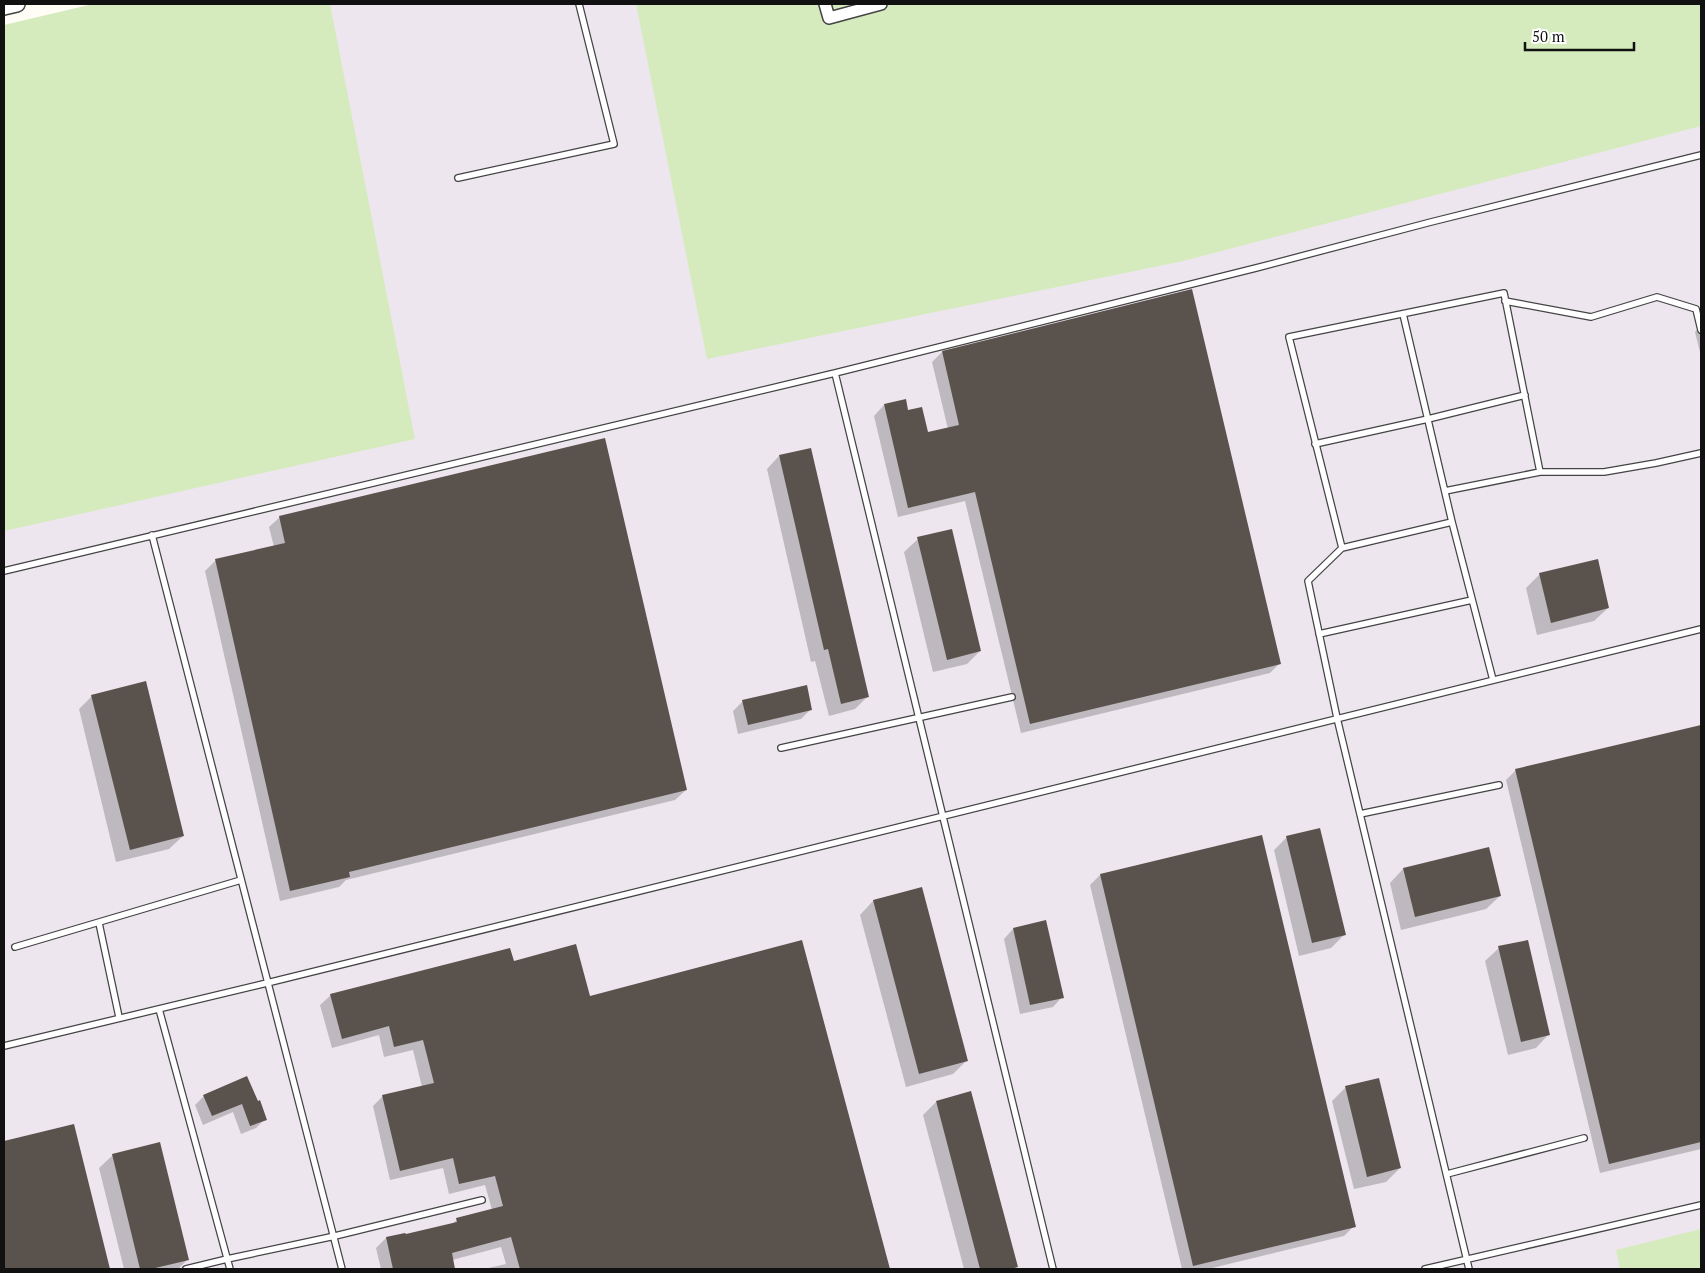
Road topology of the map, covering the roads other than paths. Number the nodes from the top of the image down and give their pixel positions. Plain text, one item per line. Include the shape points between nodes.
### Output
1 (17, 4) edge
2 (579, 4) edge
3 (825, 4) edge
4 (881, 4) edge
5 (4, 7) edge
6 (1701, 155) edge
7 (458, 178) dead end
8 (1506, 301) junction
9 (1403, 314) junction
10 (1701, 330) edge
11 (835, 373) junction
12 (1525, 396) junction
13 (1428, 419) junction
14 (1315, 444) junction
15 (1701, 453) edge
16 (1540, 472) junction
17 (1445, 491) junction
18 (1452, 522) junction
19 (152, 535) junction
20 (1342, 548) junction
21 (4, 571) edge
22 (1472, 600) junction
23 (1701, 629) edge
24 (1319, 634) junction
25 (1493, 680) junction
26 (1012, 697) dead end
27 (919, 717) junction
28 (1337, 718) junction
29 (781, 748) dead end
30 (1499, 785) dead end
31 (1360, 814) junction
32 (943, 816) junction
33 (241, 880) junction
34 (99, 923) junction
35 (15, 947) dead end
36 (267, 983) junction
37 (159, 1009) junction
38 (118, 1017) junction
39 (4, 1046) edge
40 (1584, 1138) dead end
41 (1446, 1174) junction
42 (482, 1200) dead end
43 (1701, 1206) edge
44 (335, 1236) junction
45 (227, 1259) junction
46 (1466, 1259) junction
47 (186, 1269) edge
48 (230, 1269) edge
49 (342, 1269) edge
50 (1053, 1269) edge
51 (1425, 1269) edge
52 (1469, 1269) edge

1 - 5 street
2 - 7 lane via 614,144
3 - 4 street via 828,18
6 - 11 lane
8 - 9 lane via 1504,293
8 - 10 lane via 1591,317 1657,297 1696,308
8 - 12 lane
9 - 13 lane
9 - 14 lane via 1289,337
11 - 19 lane
11 - 27 lane
12 - 13 lane
12 - 16 lane
13 - 14 lane
13 - 17 lane
14 - 20 lane
15 - 16 lane via 1604,472
16 - 17 lane
17 - 18 lane
18 - 20 lane
18 - 22 lane
19 - 21 lane
19 - 33 lane
20 - 24 lane via 1308,581
22 - 24 lane
22 - 25 lane
23 - 25 lane
24 - 28 lane
25 - 28 lane
26 - 27 lane
27 - 29 lane
27 - 32 lane
28 - 31 lane
28 - 32 lane
30 - 31 lane
31 - 41 lane
32 - 36 lane
32 - 50 lane
33 - 34 lane
33 - 36 lane
34 - 35 lane
34 - 38 lane
36 - 37 lane
36 - 44 lane
37 - 38 lane
37 - 45 lane
38 - 39 lane
40 - 41 lane
41 - 46 lane
42 - 44 lane
43 - 46 lane
44 - 45 lane
44 - 49 lane
45 - 47 lane
45 - 48 lane
46 - 51 lane
46 - 52 lane

